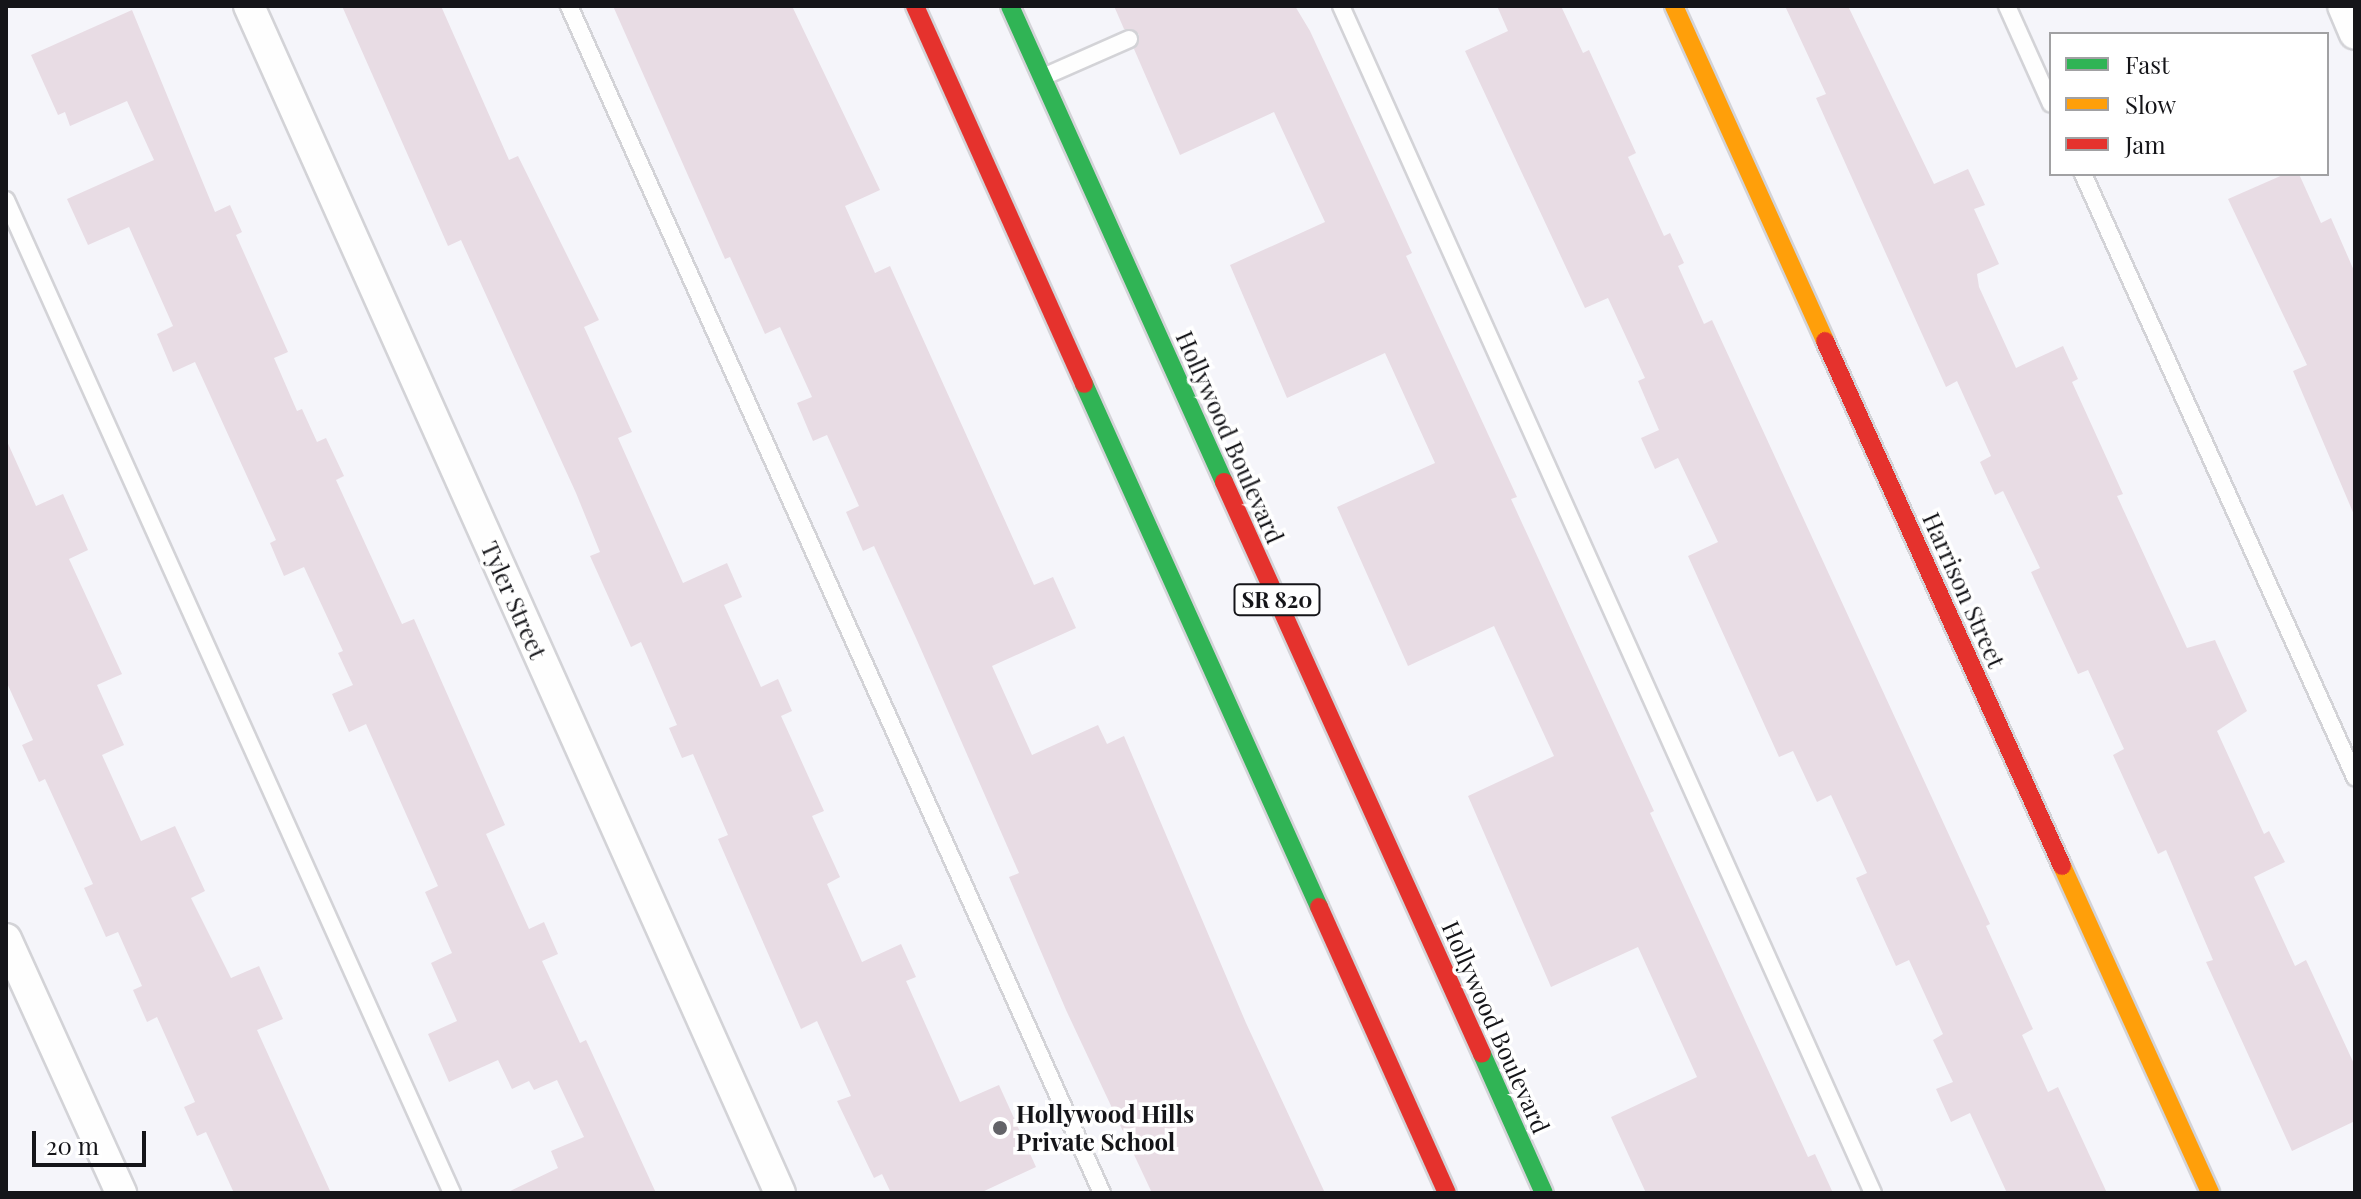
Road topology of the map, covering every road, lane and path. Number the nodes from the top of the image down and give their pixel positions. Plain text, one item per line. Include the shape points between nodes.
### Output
1 (249, 6) edge
2 (569, 6) edge
3 (915, 6) edge
4 (1010, 6) edge
5 (1341, 6) edge
6 (1674, 6) edge
7 (2007, 6) edge
8 (2343, 6) edge
9 (2355, 34) edge
10 (1129, 39) dead end
11 (1042, 78) junction
12 (2049, 100) edge
13 (2084, 176) edge
14 (6, 200) edge
15 (2355, 777) edge
16 (6, 939) edge
17 (121, 1193) edge
18 (452, 1193) edge
19 (780, 1193) edge
20 (1102, 1193) edge
21 (1447, 1193) edge
22 (1544, 1193) edge
23 (1873, 1193) edge
24 (2210, 1193) edge

1 - 19 street, Tyler Street
2 - 20 lane
3 - 21 main road
4 - 11 main road, Hollywood Boulevard / SR 820
5 - 23 lane
6 - 24 main road, Harrison Street
7 - 12 lane
8 - 9 street
10 - 11 lane
11 - 22 main road, Hollywood Boulevard / SR 820
13 - 15 lane
14 - 18 lane
16 - 17 street

